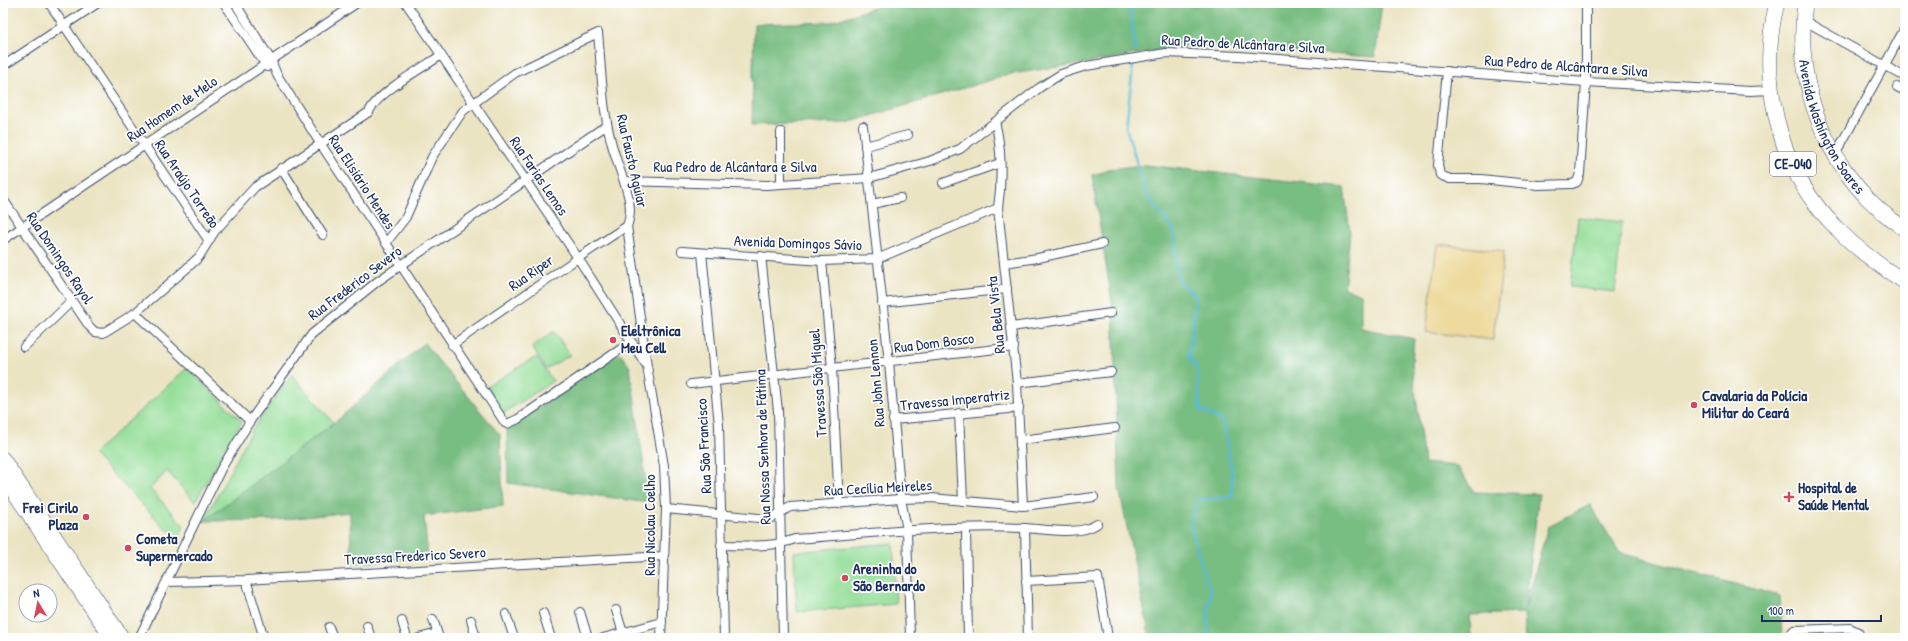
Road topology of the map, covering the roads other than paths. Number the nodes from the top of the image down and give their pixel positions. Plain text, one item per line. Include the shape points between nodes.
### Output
1 (49, 3) edge
2 (98, 3) edge
3 (357, 3) edge
4 (406, 3) edge
5 (1586, 3) edge
6 (1805, 3) edge
7 (231, 4) edge
8 (1775, 4) edge
9 (1803, 20) junction
10 (64, 26) junction
11 (1905, 28) edge
12 (440, 56) junction
13 (267, 62) junction
14 (3, 66) edge
15 (1884, 66) junction
16 (1447, 71) junction
17 (1905, 77) edge
18 (1586, 82) junction
19 (1772, 90) junction
20 (473, 103) junction
21 (995, 122) junction
22 (607, 125) junction
23 (863, 126) dead end
24 (781, 132) dead end
25 (908, 135) dead end
26 (320, 143) junction
27 (144, 146) junction
28 (865, 146) junction
29 (1835, 155) junction
30 (1000, 163) junction
31 (281, 168) junction
32 (869, 178) junction
33 (525, 179) junction
34 (624, 181) junction
35 (943, 183) dead end
36 (781, 184) junction
37 (900, 198) dead end
38 (3, 199) edge
39 (872, 204) junction
40 (998, 208) junction
41 (627, 226) junction
42 (23, 227) junction
43 (1905, 229) edge
44 (323, 235) dead end
45 (3, 240) edge
46 (209, 241) junction
47 (386, 243) junction
48 (1102, 244) dead end
49 (682, 251) dead end
50 (702, 253) junction
51 (761, 256) junction
52 (578, 258) junction
53 (877, 259) junction
54 (822, 261) junction
55 (1004, 263) junction
56 (1878, 263) junction
57 (400, 265) junction
58 (1905, 272) edge
59 (1905, 282) edge
60 (1007, 289) junction
61 (72, 301) junction
62 (882, 303) junction
63 (135, 313) junction
64 (1110, 314) dead end
65 (1011, 327) junction
66 (631, 342) junction
67 (452, 345) junction
68 (24, 347) dead end
69 (1014, 347) junction
70 (889, 362) junction
71 (647, 366) junction
72 (832, 368) junction
73 (1111, 372) dead end
74 (774, 375) junction
75 (715, 382) junction
76 (1017, 383) junction
77 (692, 384) dead end
78 (1019, 408) junction
79 (959, 413) junction
80 (893, 420) junction
81 (250, 421) junction
82 (1115, 428) dead end
83 (1021, 440) junction
84 (3, 458) edge
85 (3, 477) edge
86 (1094, 497) dead end
87 (901, 499) junction
88 (962, 501) junction
89 (839, 504) junction
90 (1023, 506) junction
91 (666, 510) junction
92 (779, 512) junction
93 (721, 515) junction
94 (1097, 524) dead end
95 (1025, 528) junction
96 (966, 529) junction
97 (907, 530) junction
98 (781, 544) junction
99 (722, 545) junction
100 (664, 556) junction
101 (246, 580) junction
102 (1026, 581) junction
103 (167, 582) junction
104 (616, 610) dead end
105 (580, 612) dead end
106 (543, 613) dead end
107 (506, 614) dead end
108 (433, 619) dead end
109 (471, 620) dead end
110 (402, 621) dead end
111 (662, 622) junction
112 (367, 626) dead end
113 (329, 627) dead end
114 (623, 633) junction
115 (438, 635) edge
116 (111, 638) edge
117 (123, 638) edge
118 (139, 638) edge
119 (264, 638) edge
120 (333, 638) edge
121 (371, 638) edge
122 (407, 638) edge
123 (419, 638) edge
124 (476, 638) edge
125 (514, 638) edge
126 (551, 638) edge
127 (588, 638) edge
128 (603, 638) edge
129 (661, 638) edge
130 (724, 638) edge
131 (783, 638) edge
132 (910, 638) edge
133 (968, 638) edge
134 (1028, 638) edge
135 (1108, 638) edge
136 (1789, 638) edge
137 (1861, 638) edge

1 - 10 street, Rua Araújo Torreão
2 - 10 street
3 - 13 street, Rua Homem de Melo
4 - 12 street, Rua Farias Lemos
5 - 18 street
6 - 9 highway, Avenida Washington Soares / CE-040
7 - 13 street, Rua Elisiário Mendes
8 - 19 highway, CE-040 via 1771,49
9 - 15 street
9 - 29 highway, Avenida Washington Soares / CE-040 via 1803,56 1809,87 1825,136
10 - 14 street
10 - 27 street, Rua Araújo Torreão
11 - 15 street
12 - 20 street, Rua Farias Lemos
12 - 26 street via 372,104 369,112
13 - 26 street, Rua Elisiário Mendes
13 - 27 street, Rua Homem de Melo
15 - 17 street
15 - 29 street
16 - 18 street, Rua Pedro de Alcântara e Silva
16 - 18 street via 1438,165 1440,175 1450,179 1481,178 1563,185 1577,182 1580,174
16 - 21 street, Rua Pedro de Alcântara e Silva via 1184,52 1151,54 1086,66 1061,74
18 - 19 street, Rua Pedro de Alcântara e Silva via 1743,91
19 - 56 highway, CE-040 via 1784,144 1806,190 1827,219
20 - 22 street, Rua Fausto Aguiar via 514,73 598,33
20 - 33 street, Rua Farias Lemos
20 - 47 street via 463,111 432,157 406,218
21 - 30 street, Rua Bela Vista via 999,135
21 - 32 street, Rua Pedro de Alcântara e Silva via 960,150 949,155
22 - 33 street, Rua Frederico Severo
22 - 34 street, Rua Fausto Aguiar
23 - 28 street, Rua John Lennon
24 - 36 street
25 - 28 street
26 - 31 street
26 - 47 street, Rua Elisiário Mendes
27 - 42 street, Rua Homem de Melo
27 - 46 street, Rua Araújo Torreão
28 - 32 street, Rua John Lennon
29 - 43 highway, Avenida Washington Soares / CE-040 via 1852,181 1866,196 1892,221
30 - 35 street
30 - 40 street, Rua Bela Vista via 1001,193
31 - 44 street
31 - 46 street via 255,187
32 - 36 street, Rua Pedro de Alcântara e Silva
32 - 39 street, Rua John Lennon
33 - 52 street, Rua Farias Lemos
33 - 57 street, Rua Frederico Severo
34 - 36 street, Rua Pedro de Alcântara e Silva
34 - 41 street, Rua Fausto Aguiar via 631,217
37 - 39 street
38 - 42 street, Rua Domingos Rayol
39 - 53 street, Rua John Lennon
40 - 53 street, Avenida Domingos Sávio
40 - 55 street, Rua Bela Vista
41 - 52 street, Rua Riper
41 - 71 street, Rua Fausto Aguiar
42 - 45 street, Rua Homem de Melo
42 - 61 street, Rua Domingos Rayol
46 - 63 street via 199,257
47 - 57 street, Rua Elisiário Mendes
48 - 55 street
49 - 50 street, Avenida Domingos Sávio
50 - 51 street, Avenida Domingos Sávio
50 - 75 street, Rua São Francisco
51 - 54 street, Avenida Domingos Sávio
51 - 74 street, Rua Nossa Senhora de Fátima
52 - 66 street, Rua Farias Lemos
52 - 67 street, Rua Riper
53 - 54 street, Avenida Domingos Sávio
53 - 62 street, Rua John Lennon
54 - 72 street, Travessa São Miguel
55 - 60 street, Rua Bela Vista
56 - 58 highway
56 - 59 highway, CE-040
57 - 67 street, Rua Elisiário Mendes
57 - 81 street, Rua Frederico Severo via 312,334
60 - 62 street
60 - 65 street, Rua Bela Vista
61 - 63 street, Rua Domingos Rayol via 95,332 103,333
61 - 68 street
62 - 70 street, Rua John Lennon
63 - 81 street
64 - 65 street
65 - 69 street, Rua Bela Vista
66 - 67 street, Rua Elisiário Mendes via 507,424
66 - 71 street, Rua Farias Lemos
69 - 70 street, Rua Dom Bosco
69 - 76 street, Rua Bela Vista
70 - 72 street, Rua Dom Bosco
70 - 80 street, Rua John Lennon
71 - 91 street, Rua Nicolau Coelho via 664,466
72 - 74 street, Rua Dom Bosco
72 - 89 street, Travessa São Miguel
73 - 76 street
74 - 75 street, Rua Dom Bosco
74 - 92 street, Rua Nossa Senhora de Fátima via 778,411
75 - 77 street, Rua Dom Bosco
75 - 93 street, Rua São Francisco via 719,425
76 - 78 street, Rua Bela Vista
78 - 79 street, Travessa Imperatriz
78 - 83 street, Rua Bela Vista
79 - 80 street, Travessa Imperatriz
79 - 88 street
80 - 87 street, Rua John Lennon
81 - 103 street, Rua Frederico Severo via 221,469
82 - 83 street
83 - 90 street, Rua Bela Vista
84 - 117 main road
85 - 116 main road
86 - 90 street, Rua Cecília Meireles
87 - 88 street, Rua Cecília Meireles
87 - 89 street, Rua Cecília Meireles
87 - 97 street, Rua John Lennon
88 - 90 street, Rua Cecília Meireles
89 - 92 street, Rua Cecília Meireles via 790,507
91 - 93 street, Rua Cecília Meireles
91 - 100 street, Rua Nicolau Coelho
92 - 93 street, Rua Cecília Meireles via 770,520
92 - 98 street, Rua Nossa Senhora de Fátima
93 - 99 street, Rua São Francisco
94 - 95 street via 1091,528 1057,531
95 - 96 street
95 - 102 street
96 - 97 street
96 - 133 street
97 - 98 street via 794,539
97 - 132 street, Rua John Lennon
98 - 99 street
98 - 131 street, Rua Nossa Senhora de Fátima
99 - 130 street, Rua São Francisco
100 - 101 street, Travessa Frederico Severo
100 - 111 street, Rua Nicolau Coelho
101 - 103 street, Travessa Frederico Severo
101 - 119 street
102 - 134 street
102 - 135 street via 1098,577
103 - 118 street, Rua Frederico Severo
104 - 114 street
105 - 127 street
106 - 126 street
107 - 125 street
108 - 115 street
109 - 124 street
110 - 122 street
111 - 114 street
111 - 129 street, Rua Nicolau Coelho
112 - 121 street
113 - 120 street
114 - 128 street
115 - 123 street
136 - 137 street via 1794,630 1850,628 1858,632

